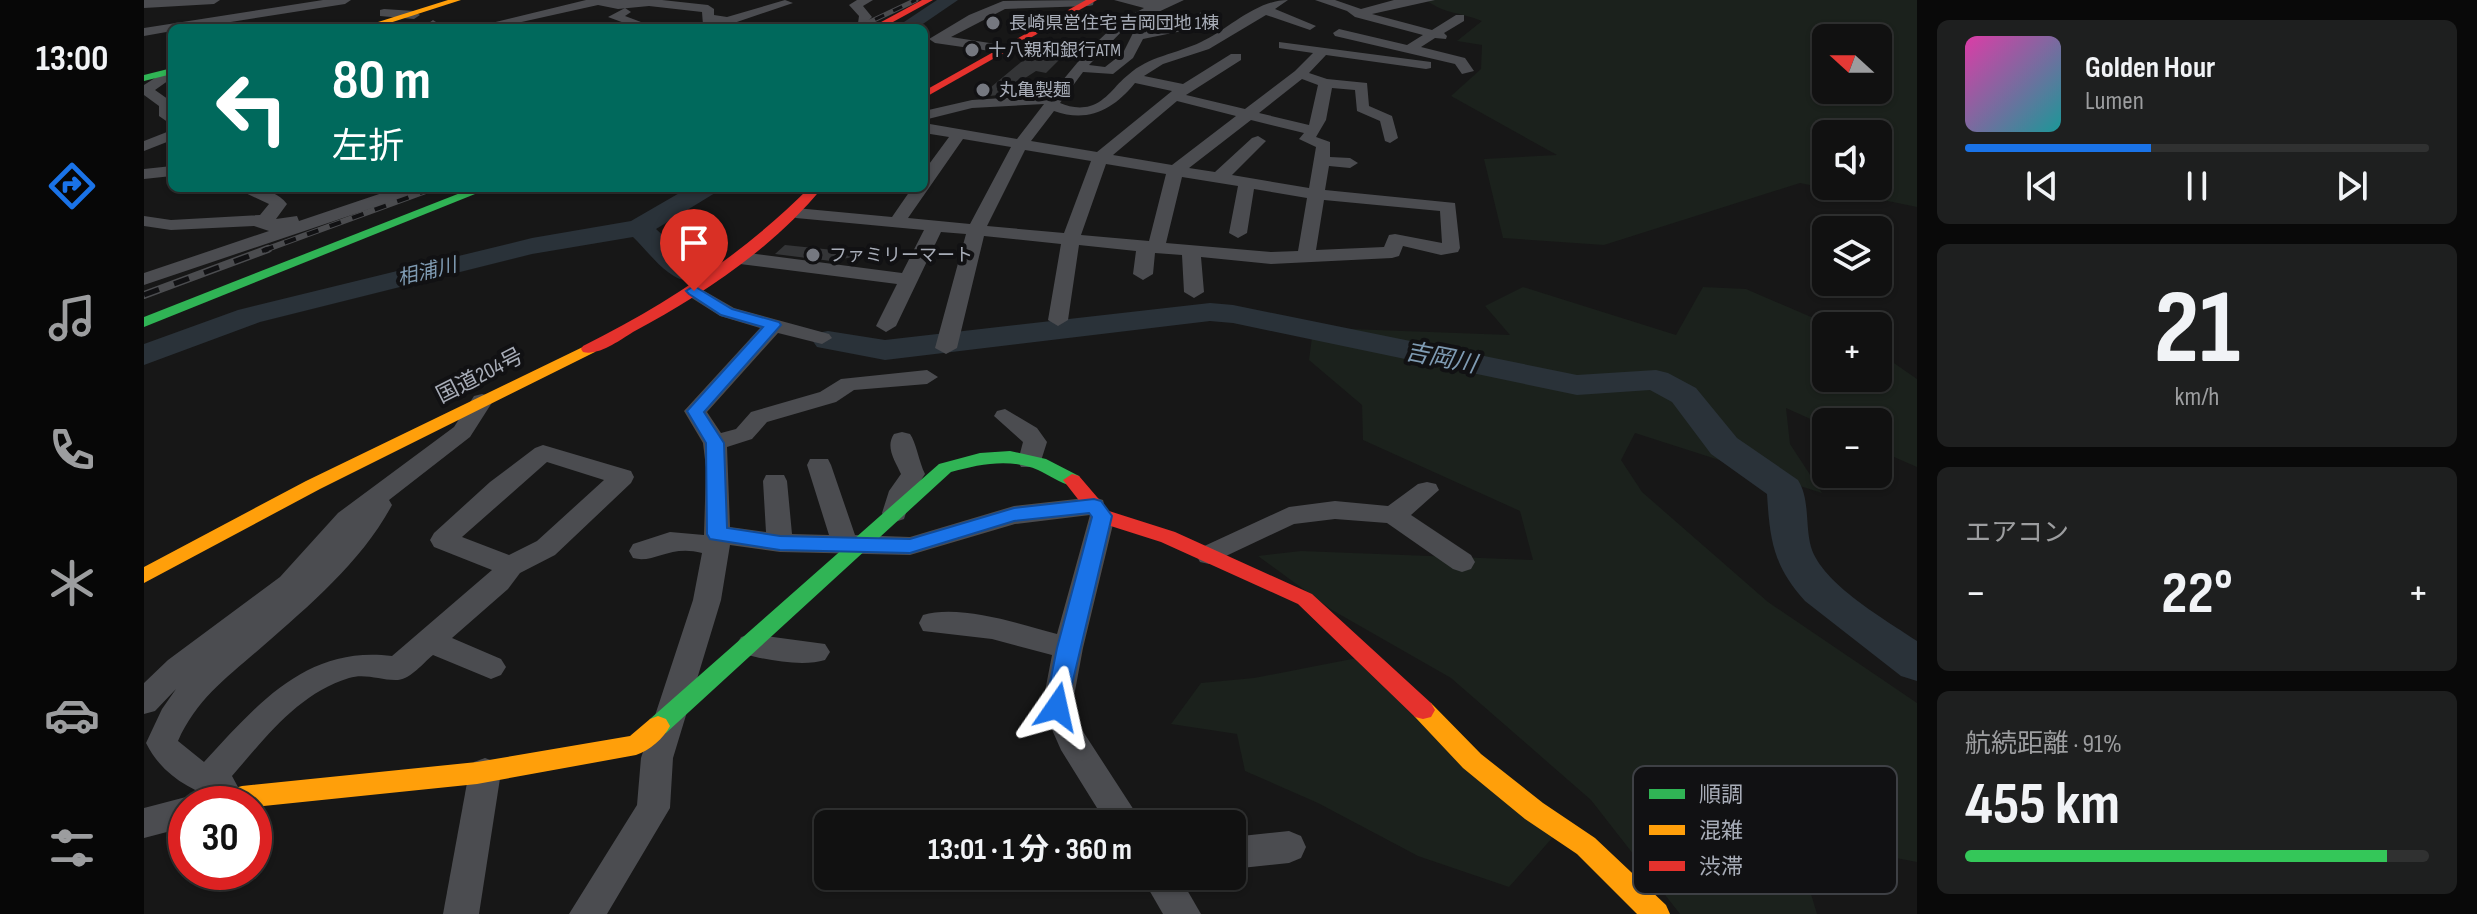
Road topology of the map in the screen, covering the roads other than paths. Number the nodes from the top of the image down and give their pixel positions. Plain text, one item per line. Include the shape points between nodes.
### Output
1 (214, 0) edge
2 (345, 0) edge
3 (867, 0) edge
4 (929, 0) edge
5 (1120, 0) edge
6 (1178, 0) edge
7 (1282, 0) edge
8 (1321, 0) edge
9 (1429, 0) edge
10 (600, 1) edge
11 (651, 1) edge
12 (1091, 1) edge
13 (452, 2) edge
14 (787, 3) dead end
15 (144, 4) edge
16 (1156, 6) junction
17 (419, 7) edge
18 (1262, 10) junction
19 (384, 13) dead end
20 (1206, 14) dead end
21 (1359, 14) junction
22 (1460, 18) dead end
23 (706, 23) edge
24 (194, 24) edge
25 (374, 24) edge
26 (496, 24) edge
27 (638, 24) edge
28 (868, 24) edge
29 (1310, 26) dead end
30 (168, 28) edge
31 (144, 32) edge
32 (1339, 33) dead end
33 (1431, 33) junction
34 (1446, 37) dead end
35 (930, 39) edge
36 (1284, 45) dead end
37 (1004, 49) junction
38 (1409, 49) junction
39 (1323, 50) junction
40 (1236, 57) dead end
41 (1426, 65) dead end
42 (1080, 68) junction
43 (1467, 71) dead end
44 (168, 73) edge
45 (1300, 74) junction
46 (1135, 80) junction
47 (1325, 83) junction
48 (147, 86) edge
49 (1218, 88) dead end
50 (168, 89) edge
51 (1184, 89) junction
52 (928, 93) edge
53 (1054, 102) junction
54 (1248, 113) junction
55 (928, 115) edge
56 (168, 116) edge
57 (928, 129) edge
58 (1314, 131) junction
59 (959, 134) junction
60 (168, 137) edge
61 (1390, 138) dead end
62 (1258, 141) dead end
63 (1020, 145) junction
64 (144, 146) edge
65 (1056, 151) junction
66 (1100, 158) junction
67 (1321, 161) junction
68 (1350, 163) dead end
69 (168, 171) edge
70 (1175, 171) junction
71 (144, 174) edge
72 (928, 178) edge
73 (1219, 178) junction
74 (1247, 183) junction
75 (256, 192) edge
76 (404, 192) edge
77 (474, 192) edge
78 (813, 192) edge
79 (918, 192) edge
80 (1314, 194) junction
81 (393, 196) junction
82 (796, 213) junction
83 (420, 214) junction
84 (265, 220) junction
85 (144, 221) edge
86 (896, 223) junction
87 (935, 226) junction
88 (976, 231) junction
89 (173, 233) dead end
90 (1238, 233) dead end
91 (1071, 238) junction
92 (1151, 247) junction
93 (1191, 251) junction
94 (210, 257) junction
95 (1306, 257) junction
96 (740, 258) junction
97 (1143, 274) dead end
98 (144, 279) edge
99 (909, 280) junction
100 (694, 291) junction
101 (1194, 292) dead end
102 (1058, 320) dead end
103 (144, 322) edge
104 (774, 325) junction
105 (886, 326) dead end
106 (822, 338) dead end
107 (946, 348) dead end
108 (927, 377) dead end
109 (482, 401) junction
110 (1005, 416) dead end
111 (902, 439) dead end
112 (715, 443) junction
113 (1030, 461) junction
114 (819, 465) dead end
115 (770, 489) dead end
116 (1427, 490) dead end
117 (386, 492) junction
118 (1098, 511) junction
119 (895, 514) junction
120 (1393, 515) junction
121 (716, 541) junction
122 (780, 543) junction
123 (854, 544) junction
124 (642, 551) dead end
125 (1209, 555) junction
126 (1462, 562) dead end
127 (510, 566) junction
128 (144, 576) edge
129 (933, 623) dead end
130 (430, 641) junction
131 (751, 645) junction
132 (1068, 648) junction
133 (815, 652) dead end
134 (491, 667) dead end
135 (144, 702) edge
136 (669, 717) junction
137 (485, 772) junction
138 (210, 786) edge
139 (227, 786) edge
140 (272, 790) edge
141 (1117, 810) edge
142 (168, 817) edge
143 (144, 823) edge
144 (1289, 847) dead end
145 (1246, 852) edge
146 (1168, 890) edge
147 (1633, 892) edge
148 (1635, 894) edge
149 (461, 914) edge
150 (587, 914) edge
151 (1183, 914) edge
152 (1656, 914) edge

1 - 15 street
2 - 24 street
3 - 28 street via 855,5
4 - 28 main road
5 - 16 street
6 - 16 street
7 - 18 street
8 - 21 street
9 - 21 street
10 - 11 street
10 - 26 street
11 - 23 street via 708,9
11 - 27 street via 614,17
12 - 35 street via 1003,5
12 - 37 main road
13 - 17 main road
14 - 23 street
16 - 42 street via 1122,24
17 - 19 street
17 - 25 main road
18 - 29 street
18 - 46 street via 1204,46 1158,61
20 - 42 street via 1178,28 1138,36 1128,55 1108,71
21 - 33 street
22 - 33 street
30 - 31 street
32 - 38 street
33 - 34 street
33 - 38 street
35 - 37 street
36 - 39 street
37 - 52 main road
38 - 43 street via 1460,61
39 - 41 street
39 - 45 street
40 - 51 street
42 - 53 street
44 - 48 main road
45 - 47 street
45 - 54 street
46 - 51 street
46 - 53 street via 1117,90 1112,101 1087,112 1068,112
46 - 65 street via 1118,102 1090,115
47 - 58 street
47 - 61 street via 1362,86 1362,108 1387,119
48 - 50 street
48 - 56 street via 167,105
49 - 51 street
51 - 54 street
51 - 66 street via 1149,126
53 - 55 street via 964,106
53 - 63 street
54 - 58 street
54 - 70 street
57 - 59 street
58 - 67 street via 1307,139 1324,145
59 - 63 street
59 - 72 street
60 - 64 street
62 - 73 street
63 - 65 street
63 - 88 street
65 - 66 street
66 - 70 street
66 - 91 street
67 - 68 street
67 - 80 street
69 - 71 street
70 - 73 street
70 - 92 street
73 - 74 street
74 - 80 street
74 - 90 street
75 - 84 street via 278,204
76 - 81 street
77 - 83 main road
78 - 82 main road, 国道204号
79 - 86 street
80 - 95 street
80 - 95 street via 1449,207 1451,248 1395,239 1392,252 1383,255
81 - 83 street
81 - 84 street via 279,224 267,226 262,224
81 - 94 street
82 - 86 street
82 - 96 main road, 国道204号
83 - 103 main road
84 - 85 street via 187,225
86 - 87 street
87 - 88 street
87 - 99 street
88 - 91 street
88 - 107 street
89 - 94 street
91 - 92 street
91 - 102 street
92 - 93 street
92 - 97 street
93 - 95 street
93 - 101 street
94 - 98 street
96 - 99 street
96 - 100 main road, 国道204号
99 - 105 street
100 - 104 street via 727,312
100 - 109 main road, 国道204号
104 - 106 street
104 - 112 street via 695,411
108 - 112 street via 849,384 828,397 759,417 744,434
109 - 117 street via 462,432
109 - 128 main road, 国道204号
110 - 113 street via 1035,442
111 - 119 street via 913,474
112 - 121 street
113 - 118 main road via 1074,482
113 - 119 main road via 1008,455 945,468
114 - 123 street
115 - 122 street
116 - 120 street
117 - 135 street via 347,519 290,584 178,668
117 - 138 street via 372,518 311,588 192,690 173,718 162,743 171,759
118 - 123 street via 1014,515 910,546
118 - 125 main road
118 - 132 street
119 - 123 main road
120 - 125 street via 1335,510 1289,516
120 - 126 street
121 - 122 street
121 - 124 street via 678,538
121 - 136 street via 707,600
122 - 123 street
123 - 131 main road
125 - 147 main road via 1305,599 1472,761 1586,846
127 - 127 street via 546,548 622,477 543,453 443,540
127 - 130 street
129 - 132 street via 992,628
130 - 134 street
130 - 139 street via 398,668 343,667 292,694 274,707
131 - 133 street
131 - 136 main road
132 - 141 street via 1057,707 1072,741
136 - 137 main road via 636,745
136 - 150 street via 657,758 653,808
137 - 140 main road
137 - 149 street
142 - 143 street
144 - 145 street
146 - 151 street
148 - 152 main road

